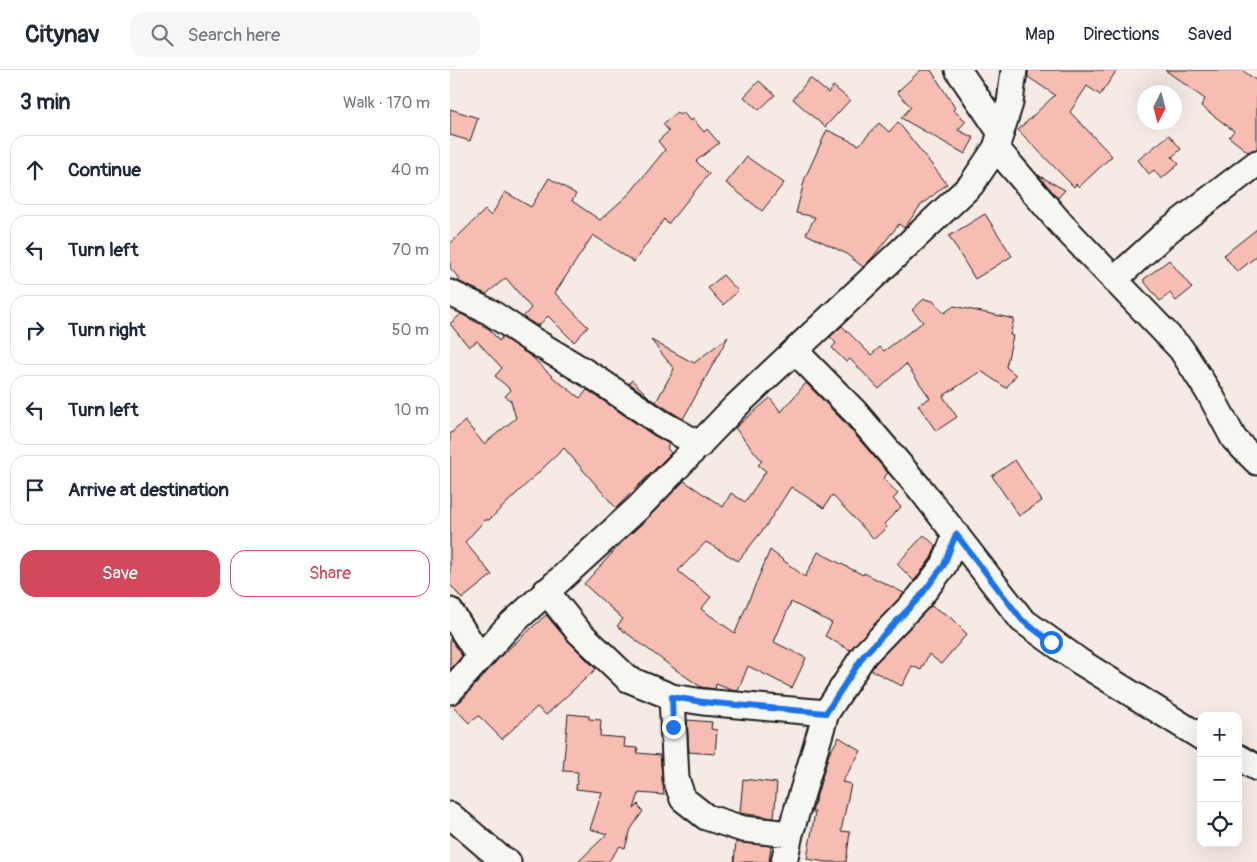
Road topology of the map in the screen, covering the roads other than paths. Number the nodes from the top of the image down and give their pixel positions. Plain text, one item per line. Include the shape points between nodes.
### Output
1 (958, 70) edge
2 (1014, 70) edge
3 (998, 141) junction
4 (1257, 163) edge
5 (1114, 280) junction
6 (450, 293) edge
7 (795, 351) junction
8 (700, 445) junction
9 (1257, 462) edge
10 (956, 534) junction
11 (546, 591) junction
12 (450, 610) edge
13 (480, 657) junction
14 (450, 691) edge
15 (672, 697) junction
16 (826, 713) junction
17 (1197, 735) edge
18 (1242, 760) edge
19 (1257, 768) edge
20 (450, 815) edge
21 (790, 834) junction
22 (508, 862) edge
23 (784, 862) edge

1 - 3 street
2 - 3 street via 1010,103
3 - 5 street via 1062,225
3 - 7 street via 971,185
4 - 5 street via 1169,230
5 - 9 street via 1181,349 1234,439
6 - 8 street via 490,312
7 - 8 street
7 - 10 street via 855,412
8 - 11 street via 639,507
10 - 16 street via 944,565 919,598 864,655
10 - 17 street via 1022,620 1079,661
11 - 13 street
11 - 15 street via 578,631 628,679
12 - 13 street
13 - 14 street
15 - 16 street
15 - 21 street via 676,779 683,800 706,817 743,829
16 - 21 street
18 - 19 street
20 - 22 street
21 - 23 street

